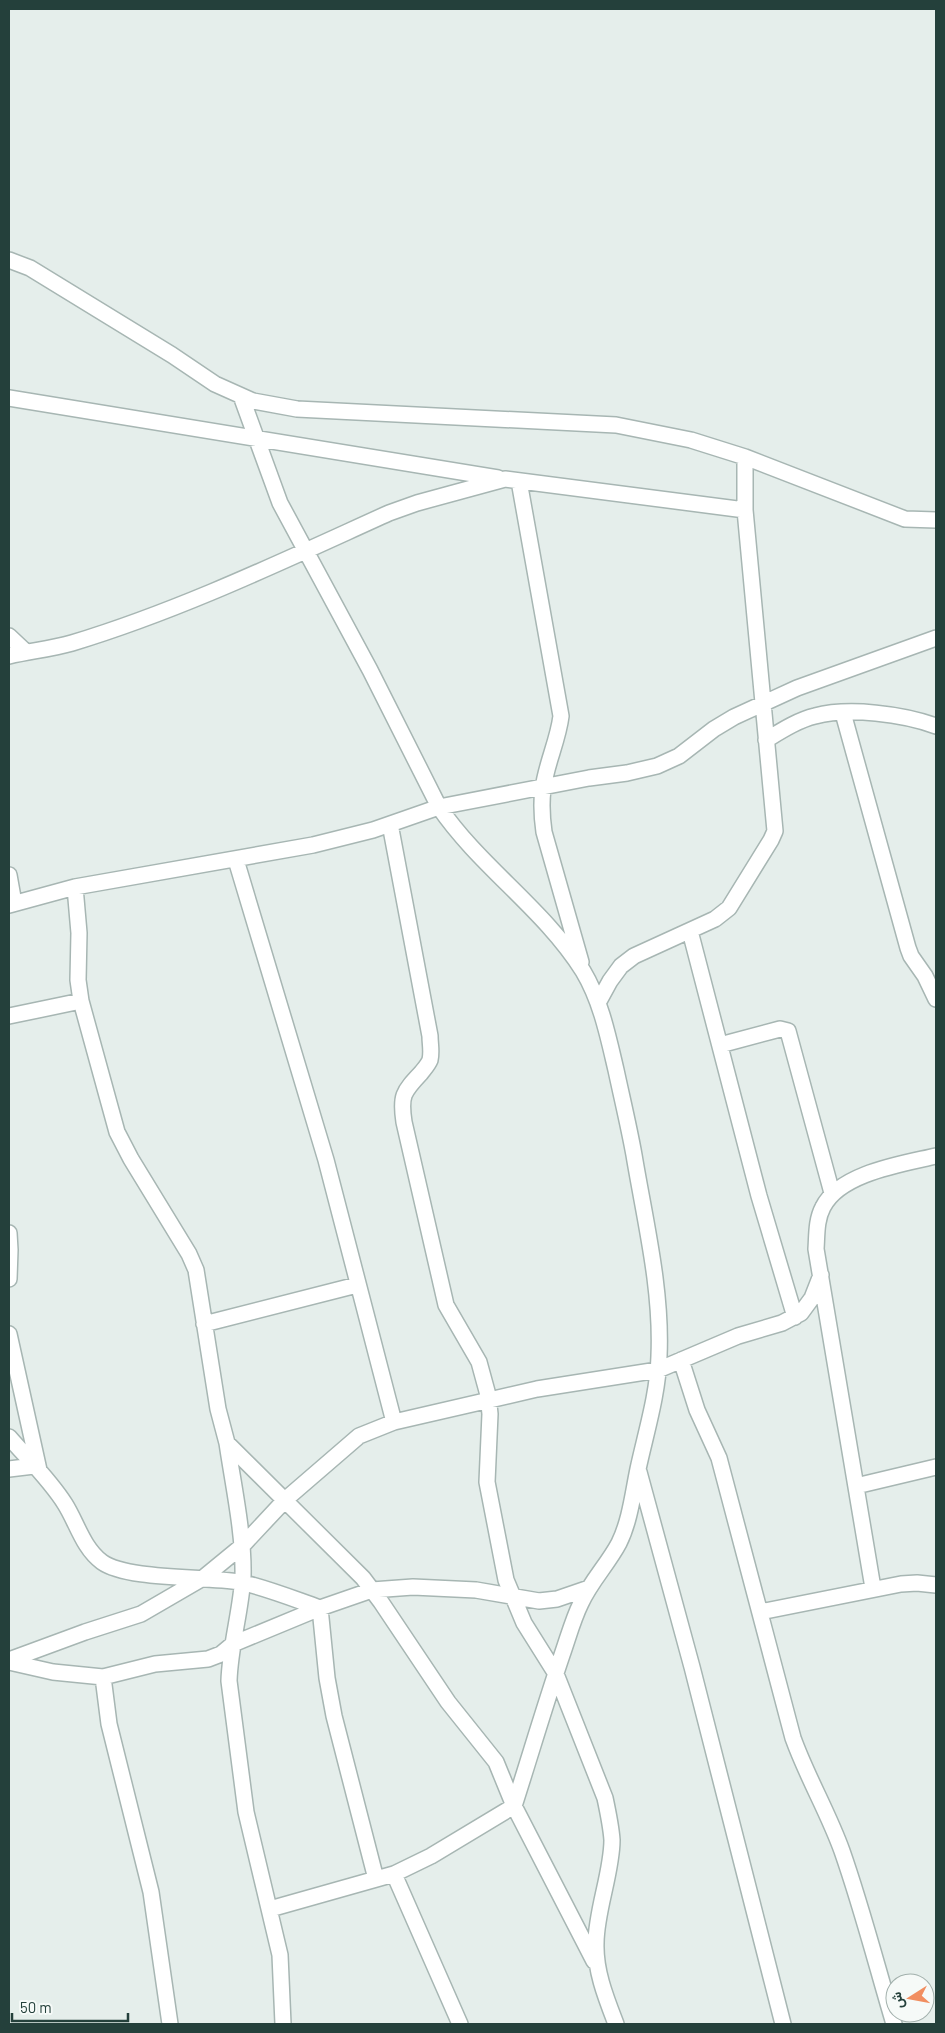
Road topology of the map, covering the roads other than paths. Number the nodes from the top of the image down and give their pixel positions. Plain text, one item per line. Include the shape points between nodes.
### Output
1 (9, 260) edge
2 (241, 396) junction
3 (9, 398) edge
4 (256, 440) junction
5 (745, 457) junction
6 (512, 480) junction
7 (745, 510) junction
8 (936, 520) edge
9 (306, 551) junction
10 (9, 636) edge
11 (936, 638) edge
12 (26, 652) junction
13 (9, 656) edge
14 (762, 704) junction
15 (843, 713) junction
16 (936, 726) edge
17 (766, 740) junction
18 (543, 787) junction
19 (439, 807) junction
20 (390, 824) junction
21 (236, 860) junction
22 (9, 875) edge
23 (75, 886) junction
24 (11, 904) edge
25 (690, 931) junction
26 (584, 973) junction
27 (936, 999) edge
28 (81, 1001) junction
29 (598, 1003) junction
30 (9, 1016) edge
31 (720, 1045) junction
32 (936, 1156) edge
33 (832, 1193) junction
34 (9, 1233) edge
35 (821, 1275) junction
36 (9, 1279) edge
37 (357, 1286) junction
38 (795, 1317) junction
39 (204, 1324) junction
40 (9, 1334) edge
41 (681, 1360) junction
42 (658, 1370) junction
43 (488, 1400) junction
44 (394, 1422) junction
45 (9, 1437) edge
46 (228, 1443) junction
47 (936, 1467) edge
48 (9, 1469) edge
49 (37, 1469) junction
50 (638, 1469) junction
51 (856, 1486) junction
52 (286, 1499) junction
53 (242, 1546) junction
54 (203, 1578) junction
55 (242, 1583) junction
56 (936, 1585) edge
57 (589, 1588) junction
58 (873, 1588) junction
59 (372, 1590) junction
60 (512, 1597) junction
61 (320, 1608) junction
62 (760, 1612) junction
63 (233, 1644) junction
64 (9, 1661) edge
65 (556, 1674) junction
66 (103, 1677) junction
67 (514, 1806) junction
68 (394, 1874) junction
69 (376, 1879) junction
70 (270, 1908) junction
71 (598, 1969) junction
72 (170, 2024) edge
73 (283, 2024) edge
74 (460, 2024) edge
75 (616, 2024) edge
76 (783, 2024) edge
77 (894, 2024) edge

1 - 2 street via 30,268 215,384
2 - 4 street
2 - 5 street via 297,409 616,425 691,440
3 - 4 street
4 - 6 street
4 - 9 street via 280,503
5 - 7 street
5 - 8 street via 905,519
6 - 7 street
6 - 9 street via 417,503
6 - 18 street via 561,716
7 - 14 street
9 - 12 street via 152,616 71,643
9 - 19 street
10 - 12 street
11 - 14 street via 797,688
12 - 13 street
14 - 17 street
14 - 18 street via 714,729 679,756 657,766
15 - 16 street via 895,714
15 - 17 street via 814,716
15 - 27 street via 908,948
17 - 25 street via 774,818 771,840 730,908
18 - 19 street
18 - 26 street via 541,813 544,832
19 - 20 street
19 - 26 street via 452,826 564,944
20 - 21 street via 313,845
20 - 43 street via 431,1051 426,1067 402,1096 404,1122 446,1305 479,1362
21 - 23 street
21 - 37 street via 307,1093
22 - 24 street
23 - 24 street
23 - 28 street
25 - 29 street via 634,956 621,966
25 - 31 street
26 - 29 street
28 - 30 street
28 - 39 street via 117,1132 189,1254 196,1270
29 - 42 street via 628,1122 654,1274 659,1312
31 - 33 street via 780,1029 788,1031
31 - 38 street via 759,1196
32 - 33 street via 858,1178
33 - 35 street via 817,1226 816,1248
34 - 36 street
35 - 38 street via 812,1298
35 - 51 street
37 - 39 street
37 - 44 street
38 - 41 street
39 - 46 street via 218,1409
40 - 49 street
41 - 42 street
41 - 62 street via 697,1410 719,1458
42 - 43 street
42 - 50 street
43 - 44 street
43 - 60 street via 487,1482
44 - 52 street via 359,1436
45 - 49 street
46 - 52 street
46 - 53 street
47 - 51 street
48 - 49 street
49 - 54 street via 66,1505 86,1544 100,1561 128,1572
50 - 57 street via 626,1526
50 - 76 street
51 - 58 street
52 - 53 street
52 - 59 street
53 - 54 street
53 - 55 street
54 - 55 street
54 - 64 street via 140,1614
55 - 61 street
55 - 63 street
56 - 58 street via 917,1583
57 - 60 street via 548,1600
57 - 65 street via 580,1604
58 - 62 street
59 - 60 street via 448,1588
59 - 61 street
59 - 67 street via 448,1702 496,1762
60 - 65 street via 524,1624
61 - 63 street
61 - 69 street via 334,1716
62 - 77 street via 793,1738 842,1851
63 - 66 street via 208,1659 155,1664
63 - 70 street via 229,1682 240,1776
64 - 66 street via 53,1672
65 - 67 street
65 - 71 street via 610,1818 612,1842 596,1942
66 - 72 street via 109,1724 151,1892
67 - 68 street via 431,1856
67 - 71 street
68 - 69 street
68 - 74 street
69 - 70 street
70 - 73 street via 280,1955
71 - 75 street

